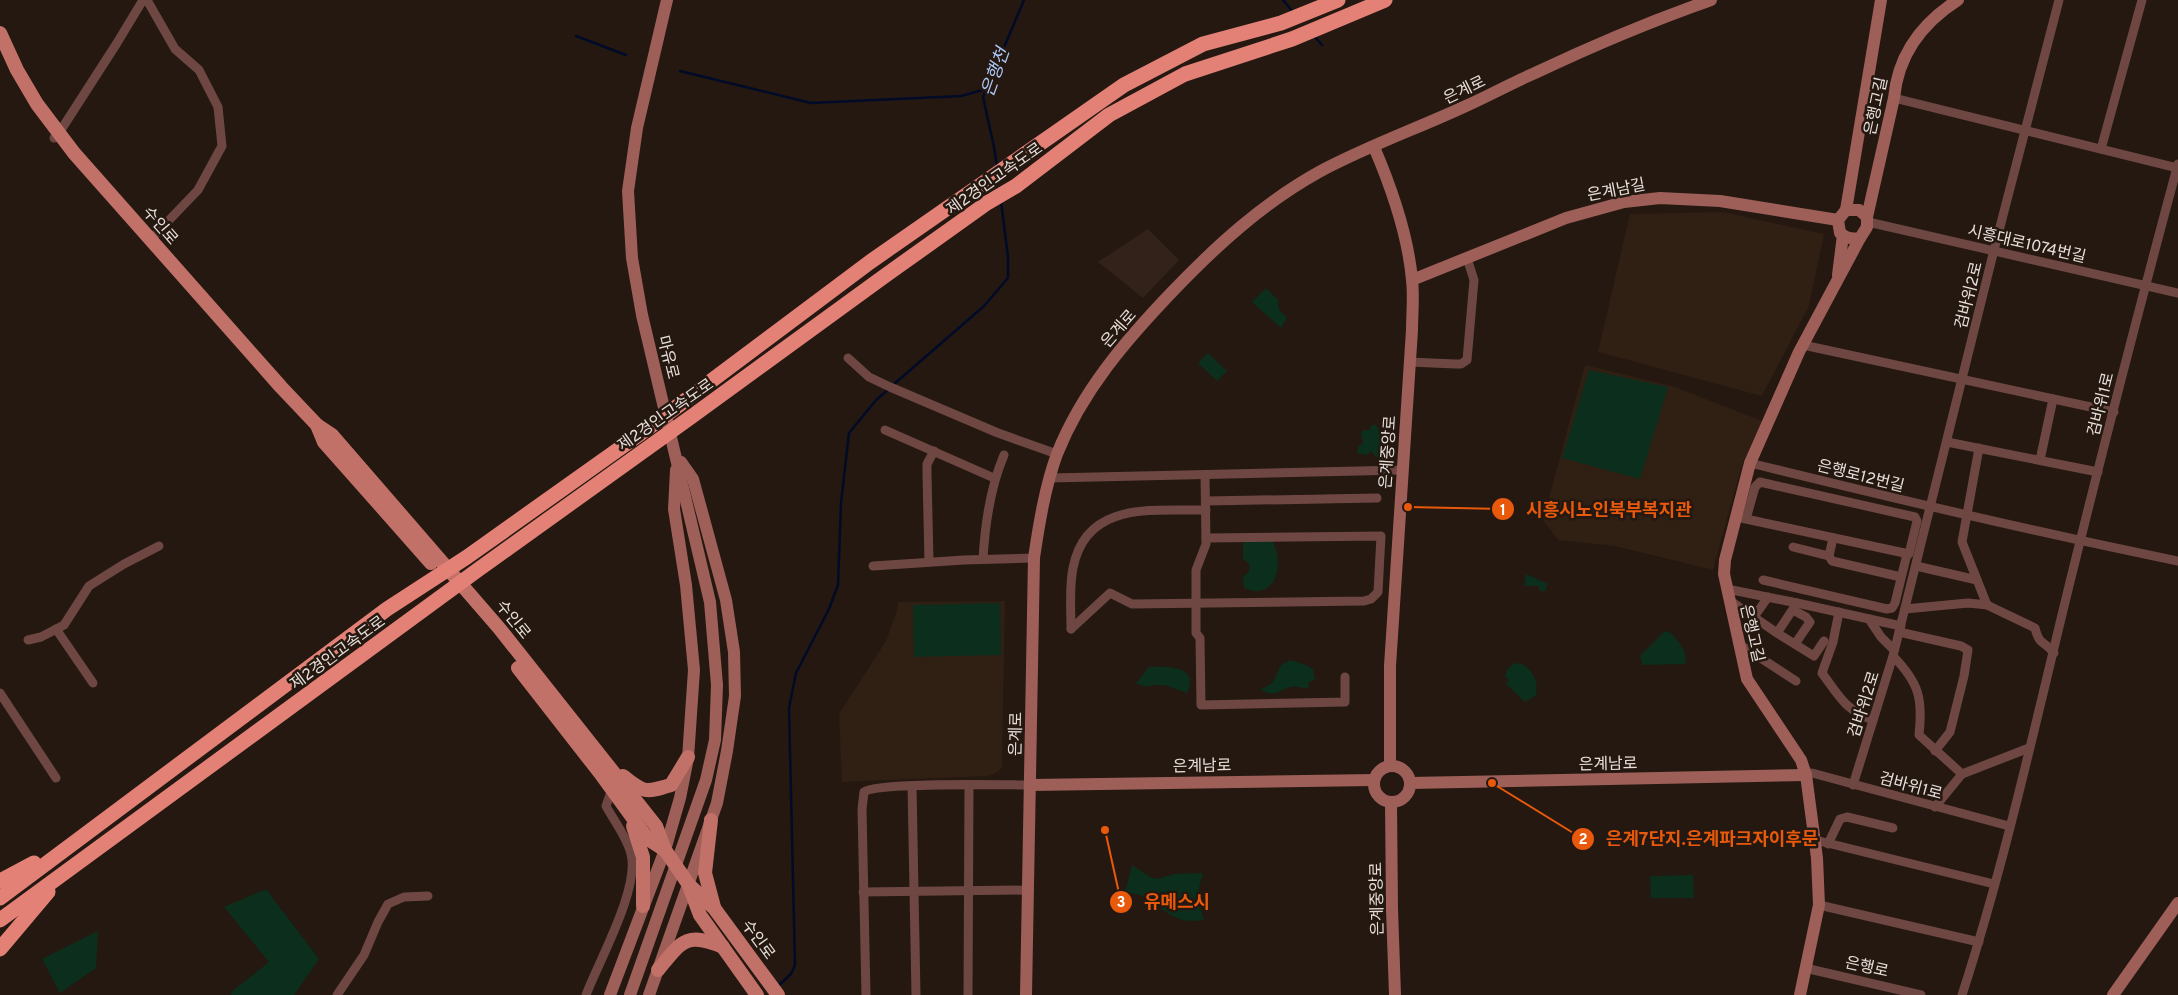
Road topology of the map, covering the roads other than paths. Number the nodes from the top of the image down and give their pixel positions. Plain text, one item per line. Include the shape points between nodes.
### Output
1 (142, 0) edge
2 (147, 0) edge
3 (666, 0) edge
4 (1338, 0) edge
5 (1384, 0) edge
6 (1711, 0) edge
7 (1881, 0) edge
8 (1958, 0) edge
9 (2059, 0) edge
10 (2142, 0) edge
11 (0, 33) edge
12 (1894, 98) junction
13 (2024, 130) junction
14 (56, 135) junction
15 (1374, 147) junction
16 (2101, 149) junction
17 (2177, 166) edge
18 (1846, 210) junction
19 (1838, 220) junction
20 (1868, 220) junction
21 (1843, 235) junction
22 (1860, 238) junction
23 (150, 240) junction
24 (1994, 250) junction
25 (1466, 258) junction
26 (1412, 280) junction
27 (1837, 283) junction
28 (2145, 286) junction
29 (2178, 293) edge
30 (1803, 345) junction
31 (848, 358) dead end
32 (1410, 362) junction
33 (1963, 379) junction
34 (2053, 399) junction
35 (2114, 412) junction
36 (317, 426) junction
37 (885, 430) dead end
38 (1948, 442) junction
39 (1979, 448) junction
40 (934, 451) junction
41 (1057, 454) junction
42 (676, 455) junction
43 (1004, 455) dead end
44 (2040, 460) junction
45 (1750, 463) junction
46 (1403, 470) junction
47 (2098, 472) junction
48 (1205, 475) junction
49 (994, 478) junction
50 (1050, 478) junction
51 (1377, 498) dead end
52 (1206, 505) junction
53 (1932, 507) junction
54 (1966, 515) junction
55 (1741, 518) junction
56 (1206, 538) junction
57 (1833, 538) junction
58 (2080, 542) junction
59 (159, 546) dead end
60 (1793, 547) dead end
61 (1906, 554) junction
62 (1829, 556) junction
63 (1034, 558) junction
64 (983, 559) junction
65 (2178, 561) edge
66 (929, 562) junction
67 (873, 566) dead end
68 (1916, 566) junction
69 (1901, 577) junction
70 (1763, 580) dead end
71 (1977, 580) junction
72 (1728, 595) junction
73 (1768, 596) junction
74 (1197, 603) junction
75 (1988, 604) junction
76 (1796, 606) junction
77 (1905, 609) junction
78 (1839, 612) junction
79 (1754, 617) junction
80 (1869, 619) junction
81 (56, 629) junction
82 (1900, 629) junction
83 (1777, 633) junction
84 (28, 640) dead end
85 (1824, 641) dead end
86 (1739, 644) junction
87 (1795, 644) junction
88 (1894, 653) junction
89 (2054, 653) junction
90 (1344, 677) dead end
91 (1796, 681) dead end
92 (93, 683) dead end
93 (0, 692) edge
94 (1873, 720) junction
95 (2029, 748) junction
96 (1935, 751) junction
97 (597, 752) junction
98 (688, 757) junction
99 (1390, 766) junction
100 (1962, 774) junction
101 (1806, 776) junction
102 (56, 778) dead end
103 (1374, 780) junction
104 (1410, 783) junction
105 (969, 785) junction
106 (1031, 785) junction
107 (1853, 785) junction
108 (912, 786) junction
109 (612, 789) junction
110 (1392, 802) junction
111 (1935, 807) junction
112 (628, 811) junction
113 (711, 820) junction
114 (2009, 826) junction
115 (1893, 828) dead end
116 (1815, 840) junction
117 (74, 842) junction
118 (1828, 844) junction
119 (665, 850) junction
120 (60, 877) junction
121 (0, 880) edge
122 (1994, 884) junction
123 (689, 885) junction
124 (968, 890) junction
125 (1027, 890) junction
126 (863, 892) junction
127 (914, 892) junction
128 (428, 896) dead end
129 (0, 898) edge
130 (2178, 903) edge
131 (1819, 905) junction
132 (643, 906) junction
133 (714, 908) junction
134 (27, 918) junction
135 (0, 920) edge
136 (0, 938) edge
137 (1979, 942) junction
138 (723, 947) junction
139 (0, 949) edge
140 (1806, 968) junction
141 (658, 970) junction
142 (755, 992) edge
143 (336, 995) edge
144 (586, 995) edge
145 (610, 995) edge
146 (630, 995) edge
147 (649, 995) edge
148 (778, 995) edge
149 (866, 995) edge
150 (916, 995) edge
151 (968, 995) edge
152 (1026, 995) edge
153 (1395, 995) edge
154 (1800, 995) edge
155 (1921, 995) edge
156 (1962, 995) edge
157 (2114, 995) edge

1 - 14 street
2 - 23 street via 175,49 199,70 218,107 222,146 198,190
3 - 42 street, 마유로 via 637,128 628,191 632,258 642,315
4 - 117 highway, 제2경인고속도로 via 1281,23 1203,44 1124,85 870,262 647,429 387,609
5 - 120 highway, 제2경인고속도로 via 1292,39 1185,74 1110,115 1016,186 987,203 479,569
6 - 15 street, 은계로 via 1595,46
7 - 18 street
8 - 12 street, 은행고길 via 1926,25 1911,44 1896,80
9 - 13 street, 검바위2로
10 - 16 street
11 - 14 main road, 수인로 via 17,70
12 - 13 street
12 - 20 street, 은행고길
13 - 16 street
13 - 24 street, 검바위2로
14 - 23 main road, 수인로
15 - 26 street, 은계중앙로 via 1398,212
15 - 41 street, 은계로 via 1344,159 1291,189 1223,241 1148,317 1108,364 1080,407
16 - 17 street
17 - 28 street, 검바위1로
18 - 19 street
18 - 20 street via 1859,210
19 - 21 street, 은행고길 via 1838,229
19 - 25 street, 은계남길 via 1720,201 1651,199 1596,208
20 - 22 street, 은행고길 via 1866,231
20 - 24 street, 시흥대로1074번길
21 - 22 street
21 - 27 street, 은행고길
22 - 27 street, 은행고길
23 - 36 main road, 수인로
24 - 28 street, 시흥대로1074번길
24 - 33 street, 검바위2로
25 - 26 street, 은계남길
25 - 32 street via 1474,280 1467,360 1461,364
26 - 32 street, 은계중앙로
27 - 30 street, 은행고길
28 - 29 street, 시흥대로1074번길
28 - 35 street, 검바위1로
30 - 33 street
30 - 45 street, 은행고길
31 - 41 street via 869,377 890,387
32 - 46 street, 은계중앙로
33 - 34 street
33 - 38 street, 검바위2로
34 - 35 street
34 - 44 street
35 - 47 street, 검바위1로
36 - 97 main road, 수인로 via 332,435 500,628
36 - 109 main road, 수인로 via 324,442 490,631
37 - 40 street
38 - 39 street
38 - 53 street, 검바위2로
39 - 44 street
39 - 54 street
40 - 49 street
40 - 66 street via 926,474
41 - 50 street, 은계로
42 - 98 street via 674,509 686,585 694,670
42 - 113 street via 693,479 726,600 734,652 734,696 727,750
42 - 146 street, 마유로 via 710,602 717,685 716,740 706,780
43 - 49 street
44 - 47 street
45 - 53 street, 은행로12번길
45 - 55 street, 은행고길
46 - 48 street
46 - 99 street, 은계중앙로 via 1390,666
47 - 58 street, 검바위1로
48 - 50 street
48 - 52 street
49 - 64 street
50 - 63 street, 은계로
51 - 52 street
52 - 56 street
52 - 74 street via 1130,511 1115,516 1094,530 1079,551 1073,568 1070,629 1110,592 1132,604
53 - 54 street, 은행로12번길
53 - 68 street, 검바위2로
54 - 58 street, 은행로12번길
54 - 71 street via 1962,542
55 - 57 street
55 - 61 street via 1760,482 1915,517 1909,554
55 - 72 street, 은행고길 via 1725,560
56 - 74 street via 1196,570
56 - 74 street via 1381,536 1378,592 1364,601
57 - 61 street
57 - 62 street
58 - 65 street, 은행로12번길
58 - 89 street, 검바위1로
59 - 81 street via 89,586 64,624
60 - 62 street
61 - 69 street
62 - 69 street via 1832,561
63 - 64 street
63 - 106 street, 은계로
64 - 66 street
66 - 67 street
68 - 71 street
68 - 77 street, 검바위2로
69 - 70 street via 1895,603 1886,609
71 - 75 street
72 - 73 street
72 - 79 street
72 - 86 street, 은행고길
73 - 76 street
73 - 79 street
74 - 90 street via 1201,704 1345,702
75 - 77 street
75 - 89 street via 2035,628 2039,641
76 - 78 street
76 - 83 street
76 - 87 street via 1810,622
77 - 82 street, 검바위2로
78 - 80 street
78 - 94 street via 1822,673 1848,707
79 - 83 street
80 - 82 street
80 - 88 street, 검바위1로
81 - 84 street
81 - 92 street
82 - 88 street, 검바위2로
82 - 96 street via 1968,650 1950,732
83 - 87 street
85 - 87 street via 1814,656
86 - 91 street
86 - 101 street, 은행고길 via 1747,678 1801,760
88 - 94 street, 검바위2로
88 - 96 street, 검바위1로 via 1917,687 1921,704 1919,735
89 - 95 street, 검바위1로
93 - 102 street
94 - 107 street, 검바위2로
95 - 100 street, 검바위1로
95 - 114 street, 검바위1로
96 - 100 street, 검바위1로
97 - 98 main road via 639,789 651,791 671,785
97 - 119 main road, 수인로 via 656,826
98 - 119 street
99 - 103 street via 1380,770
99 - 104 street via 1402,768
100 - 111 street
101 - 104 street, 은계남로
101 - 107 street, 검바위1로 via 1812,773
101 - 116 street, 은행고길
103 - 106 street, 은계남로
103 - 110 street via 1377,795 1386,802
104 - 110 street via 1403,799
105 - 106 street
105 - 108 street
105 - 124 street
106 - 125 street, 은계로
107 - 111 street, 검바위1로
108 - 126 street via 871,788 864,792
108 - 127 street
109 - 112 main road, 수인로
109 - 144 street via 606,806 631,853 632,876
110 - 153 street, 은계중앙로
111 - 114 street, 검바위1로
112 - 119 main road, 수인로 via 648,839
112 - 132 main road via 643,858
113 - 123 street
113 - 133 main road via 705,873
114 - 122 street, 검바위1로
115 - 118 street via 1847,817 1840,819
116 - 118 street
116 - 131 street, 은행고길
117 - 121 highway
117 - 129 highway, 제2경인고속도로
118 - 122 street
119 - 123 main road, 수인로
119 - 132 street
120 - 134 highway
120 - 135 highway, 제2경인고속도로
122 - 137 street, 검바위1로
123 - 133 main road, 수인로
123 - 138 main road, 수인로 via 700,915
123 - 141 street
124 - 125 street
124 - 127 street
124 - 151 street
125 - 152 street, 은계로
126 - 127 street
126 - 149 street
127 - 150 street
128 - 143 street via 404,897 388,904 364,955
130 - 157 street
131 - 137 street
131 - 140 street, 은행고길
132 - 145 street
133 - 148 main road, 수인로
134 - 136 highway
134 - 139 highway
137 - 156 street, 검바위1로
138 - 141 main road via 704,939 692,940 678,946
138 - 142 main road, 수인로
140 - 154 street, 은행고길
140 - 155 street, 은행로
141 - 147 street

